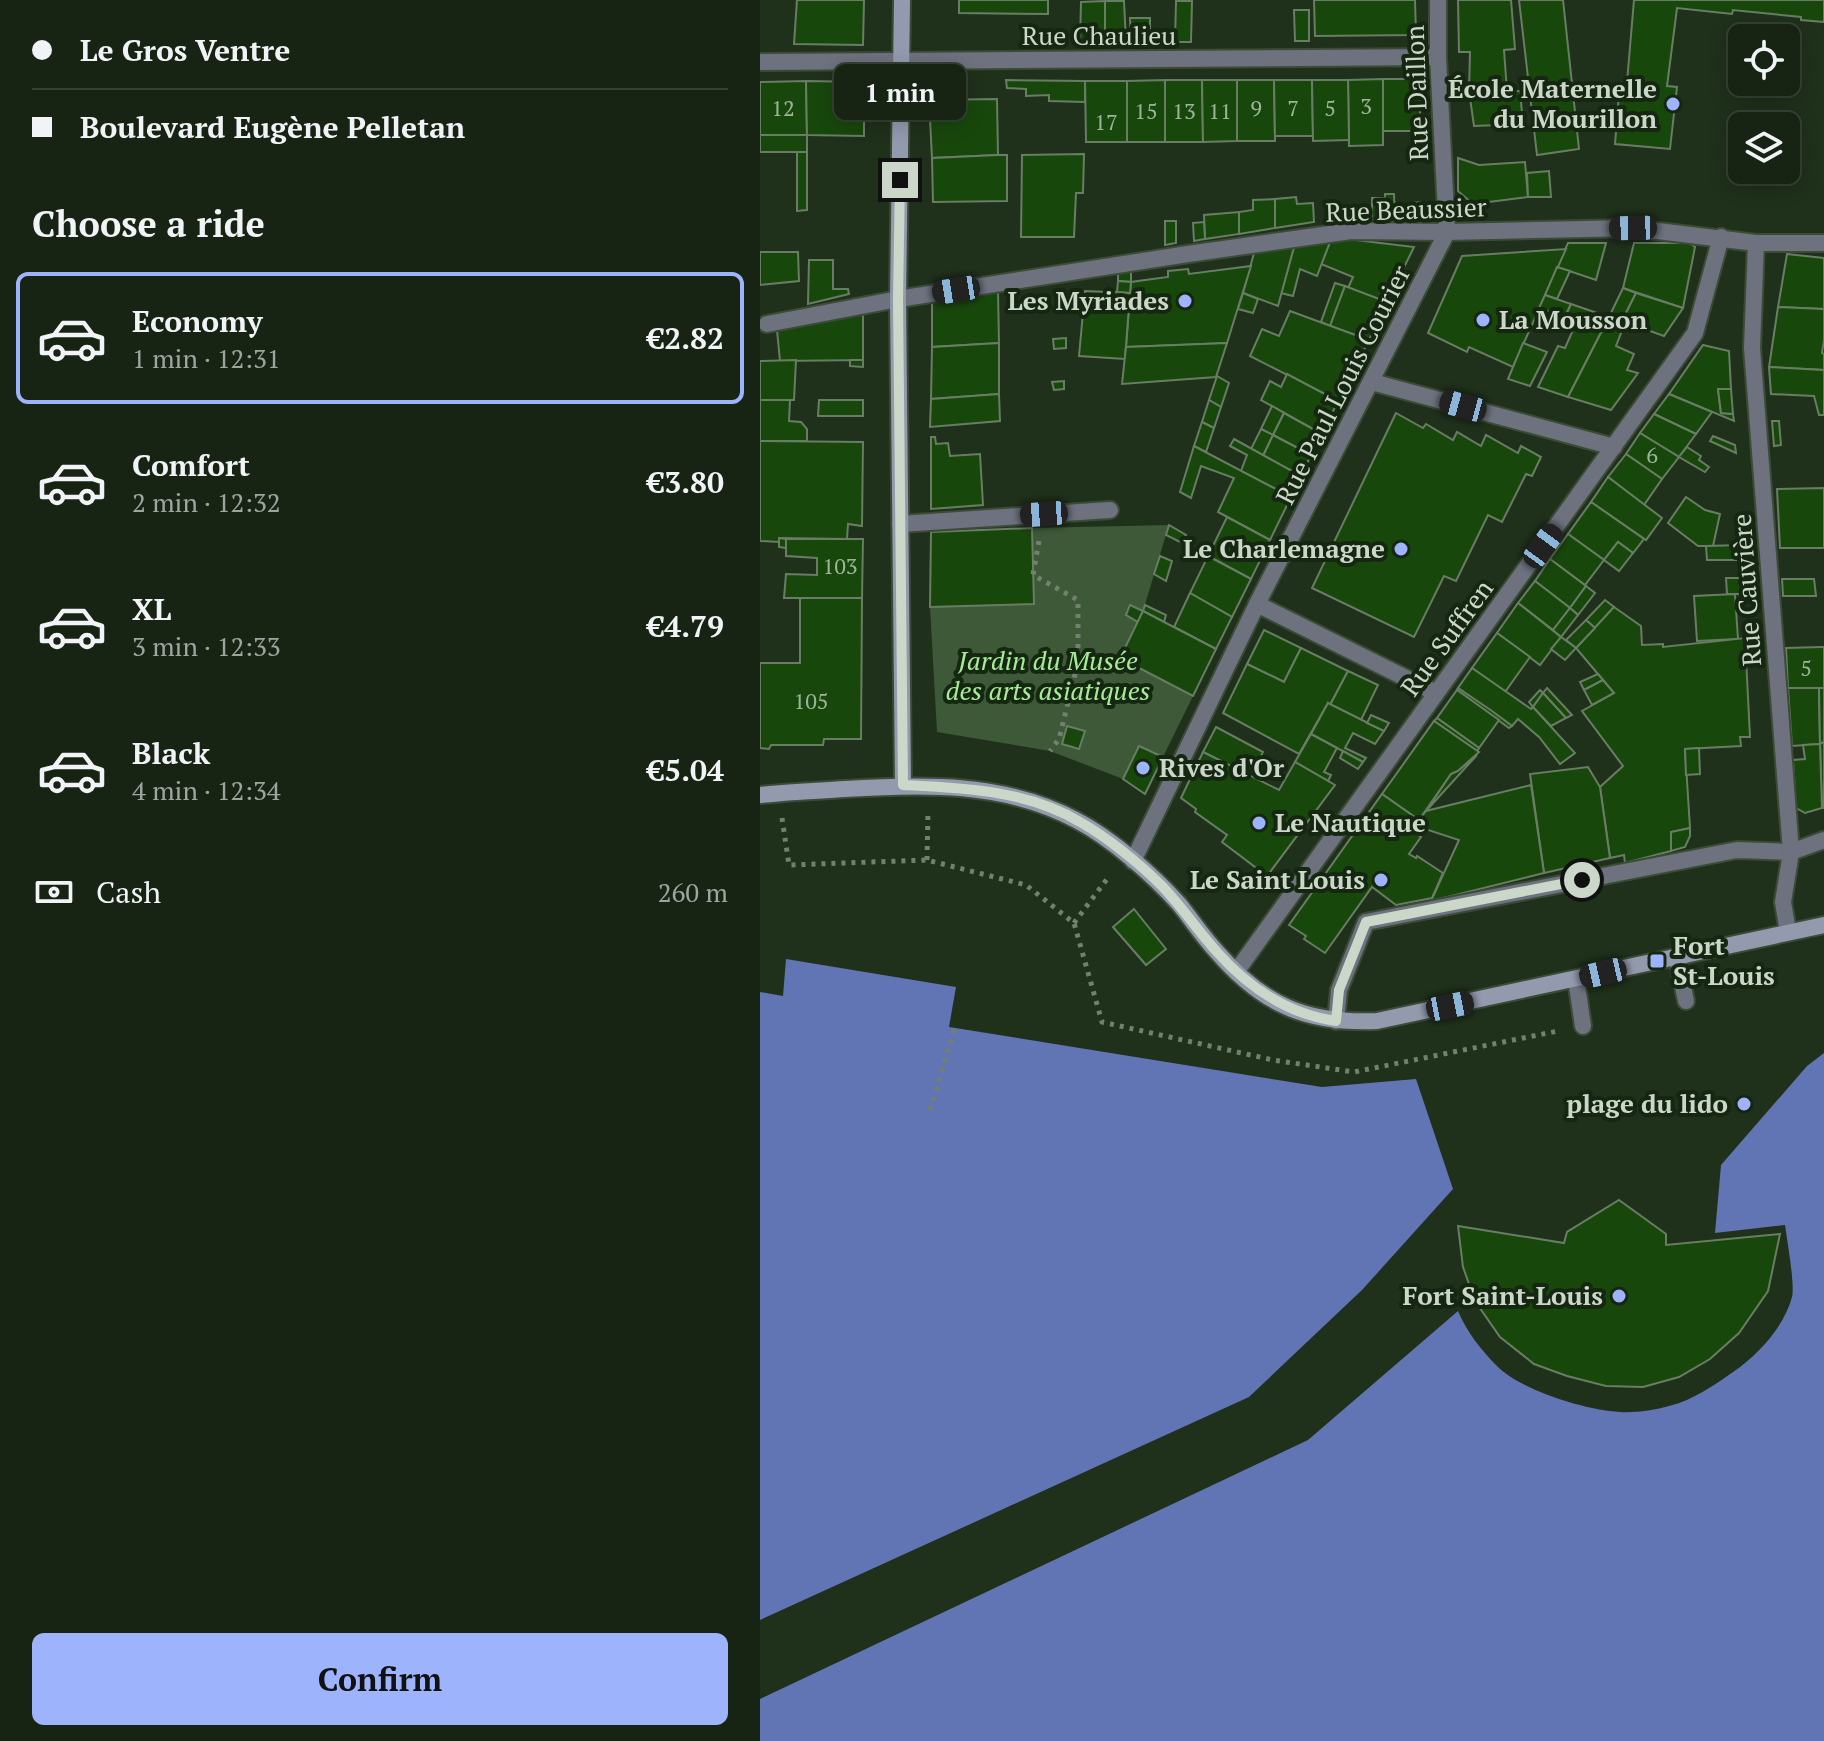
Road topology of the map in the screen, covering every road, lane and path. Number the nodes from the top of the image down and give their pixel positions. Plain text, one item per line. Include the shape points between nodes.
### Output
1 (902, 0) edge
2 (1438, 0) edge
3 (1438, 57) junction
4 (901, 61) junction
5 (760, 62) edge
6 (1447, 232) junction
7 (1721, 237) junction
8 (1756, 243) junction
9 (1824, 243) edge
10 (898, 299) junction
11 (767, 324) dead end
12 (1372, 382) junction
13 (1614, 447) junction
14 (1110, 510) dead end
15 (900, 524) junction
16 (1033, 575) dead end
17 (1257, 604) junction
18 (1436, 693) junction
19 (1050, 751) dead end
20 (903, 785) junction
21 (928, 787) junction
22 (778, 793) junction
23 (760, 795) edge
24 (1824, 840) edge
25 (1791, 852) junction
26 (1129, 858) junction
27 (927, 860) junction
28 (1074, 923) junction
29 (1824, 925) edge
30 (1788, 932) junction
31 (1677, 957) junction
32 (1236, 972) junction
33 (1576, 979) junction
34 (1686, 1001) dead end
35 (1336, 1021) junction
36 (1583, 1026) joint
37 (955, 1028) dead end
38 (930, 1110) dead end

1 - 4 main road
2 - 3 street, Rue Daillon
3 - 4 street, Rue Chaulieu
3 - 6 street, Rue Daillon
4 - 5 street, Rue Chaulieu
4 - 10 main road
6 - 7 street, Rue Beaussier via 1633,228
6 - 10 street, Rue Beaussier via 1351,231
6 - 12 street, Rue Paul Louis Courier
7 - 8 street, Rue Beaussier
7 - 13 street, Rue Suffren via 1695,333
8 - 9 street, Rue Beaussier
8 - 25 street, Rue Cauvière via 1752,348
10 - 11 street, Rue Beaussier
10 - 15 main road
12 - 13 street
12 - 17 street, Rue Paul Louis Courier
13 - 18 street, Rue Suffren
14 - 15 street
15 - 20 main road
16 - 19 path via 1078,600 1078,662 1059,739
17 - 18 street
17 - 26 street, Rue Paul Louis Courier
18 - 32 street, Rue Suffren
20 - 21 main road
20 - 22 main road
21 - 26 main road via 994,792 1042,804 1080,822
21 - 27 path
22 - 23 main road
22 - 27 path via 789,865
24 - 25 street
25 - 30 street, Rue Cauvière via 1783,902
25 - 35 street via 1737,850 1366,922 1339,990
26 - 28 path
26 - 32 main road via 1162,886
27 - 28 path via 1026,885
28 - 36 path via 1102,1022 1273,1060 1354,1072
29 - 30 main road
30 - 31 main road
31 - 33 main road
31 - 34 street
32 - 35 main road via 1286,1007
33 - 35 main road via 1377,1021
33 - 36 street
37 - 38 path

